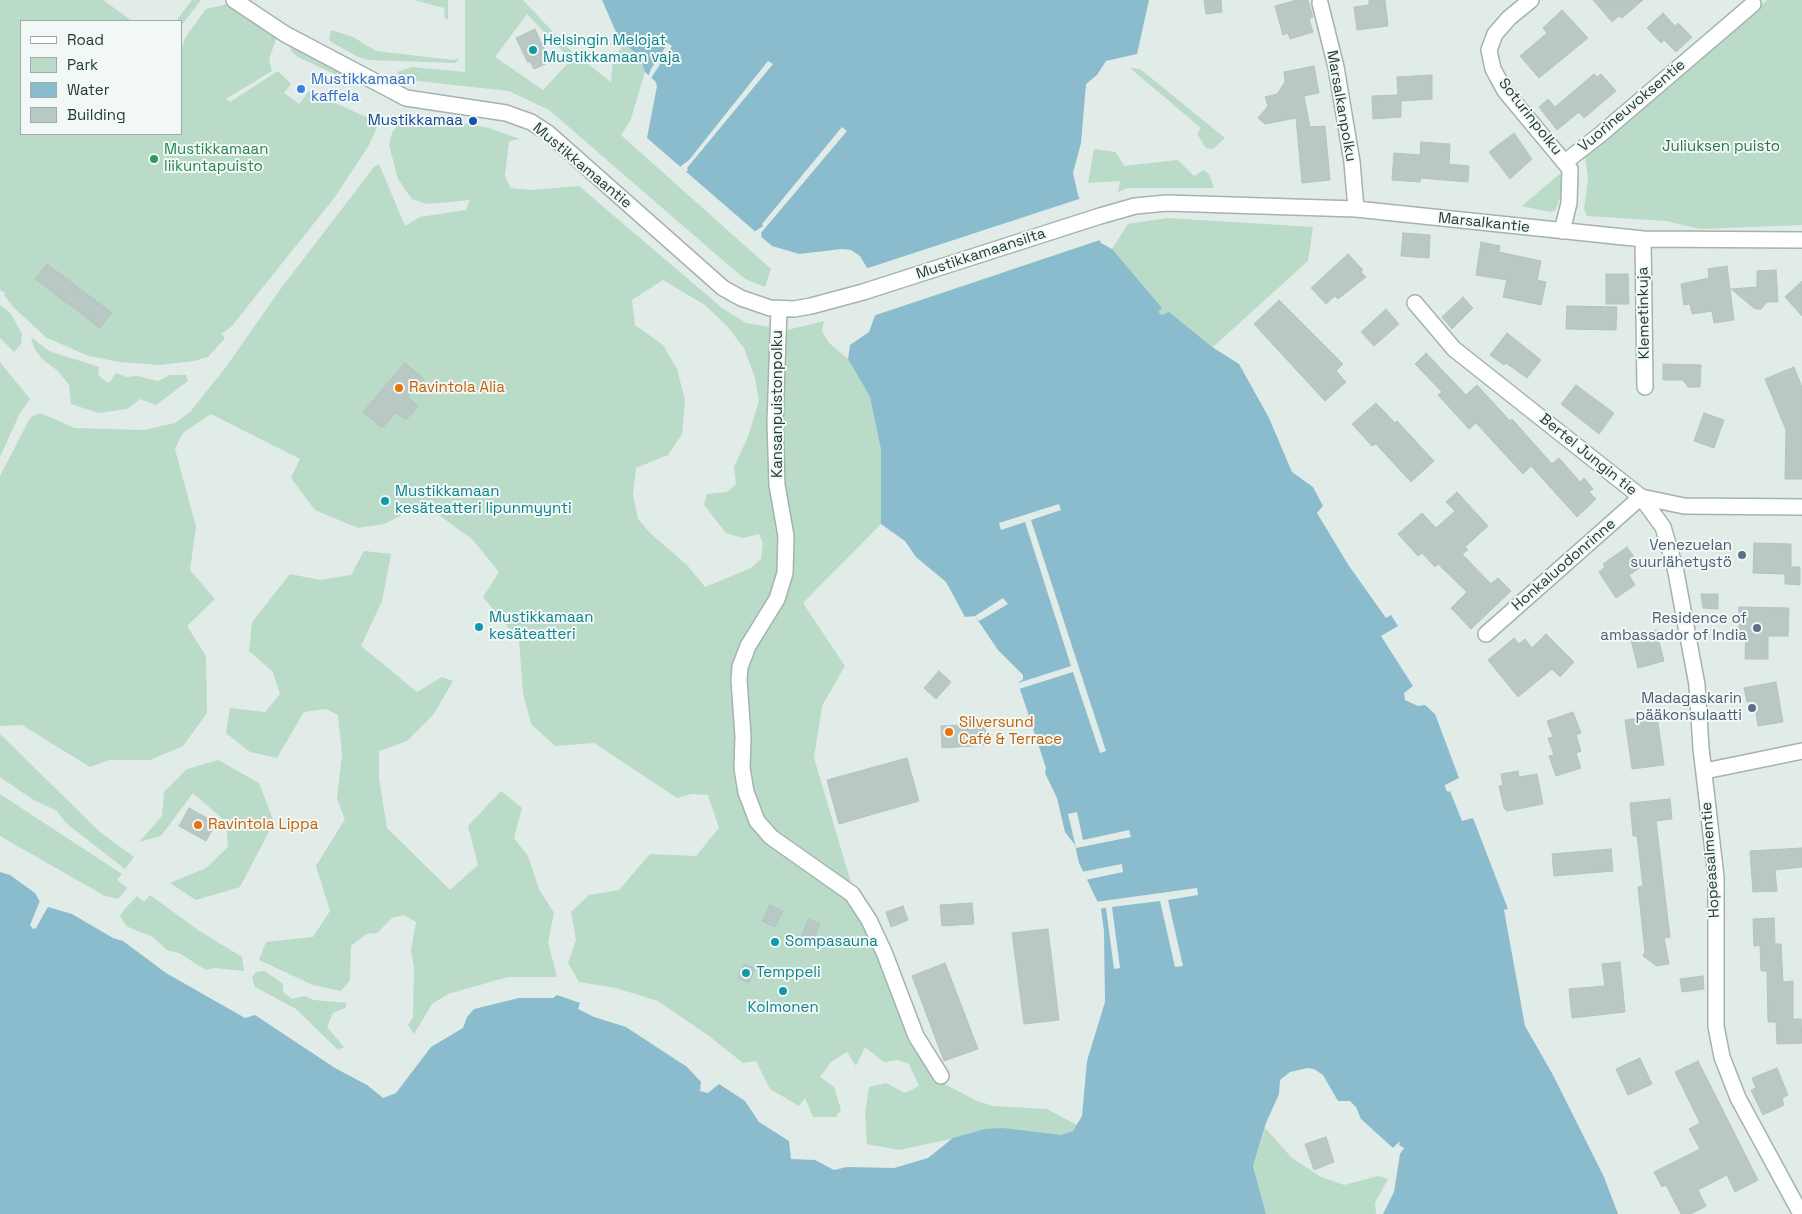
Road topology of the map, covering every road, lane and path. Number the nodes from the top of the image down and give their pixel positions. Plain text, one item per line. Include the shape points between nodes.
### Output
1 (234, 0) edge
2 (1531, 0) edge
3 (1320, 3) dead end
4 (1753, 4) dead end
5 (1565, 162) junction
6 (1356, 209) junction
7 (1100, 216) joint
8 (1562, 231) junction
9 (1643, 239) junction
10 (1802, 240) edge
11 (863, 292) joint
12 (1415, 303) dead end
13 (779, 309) junction
14 (1645, 387) dead end
15 (1641, 497) junction
16 (1802, 507) edge
17 (1486, 634) dead end
18 (1802, 751) edge
19 (1705, 771) junction
20 (941, 1076) dead end
21 (1801, 1214) edge

1 - 13 street, Mustikkamaantie via 285,34 406,98 506,113 531,122 548,133 723,288 756,304
2 - 5 street, Soturinpolku via 1495,34 1489,50 1493,68 1506,90
3 - 6 street, Marsalkanpolku via 1336,68 1352,162
4 - 5 street, Vuorineuvoksentie
5 - 8 street, Vuorineuvoksentie via 1572,174
6 - 7 street, Marsalkantie via 1167,203 1135,206
6 - 8 street, Marsalkantie
7 - 11 street, Mustikkamaansilta
8 - 9 street, Marsalkantie
9 - 10 street, Marsalkantie
9 - 14 street, Klemetinkuja
11 - 13 street, Mustikkamaantie via 811,306
12 - 15 street, Bertel Jungin tie via 1454,349
13 - 20 street, Kansanpuistonpolku via 775,422 777,485 786,536 785,573 782,588 748,646 740,668 745,784 752,811 771,838 852,894 869,920 916,1036
15 - 16 street, Bertel Jungin tie via 1684,506
15 - 17 street, Honkaluodonrinne
15 - 19 street, Hopeasalmentie via 1663,527 1675,567 1697,685
18 - 19 street
19 - 21 street, Hopeasalmentie via 1716,877 1716,1026 1722,1056 1738,1098

